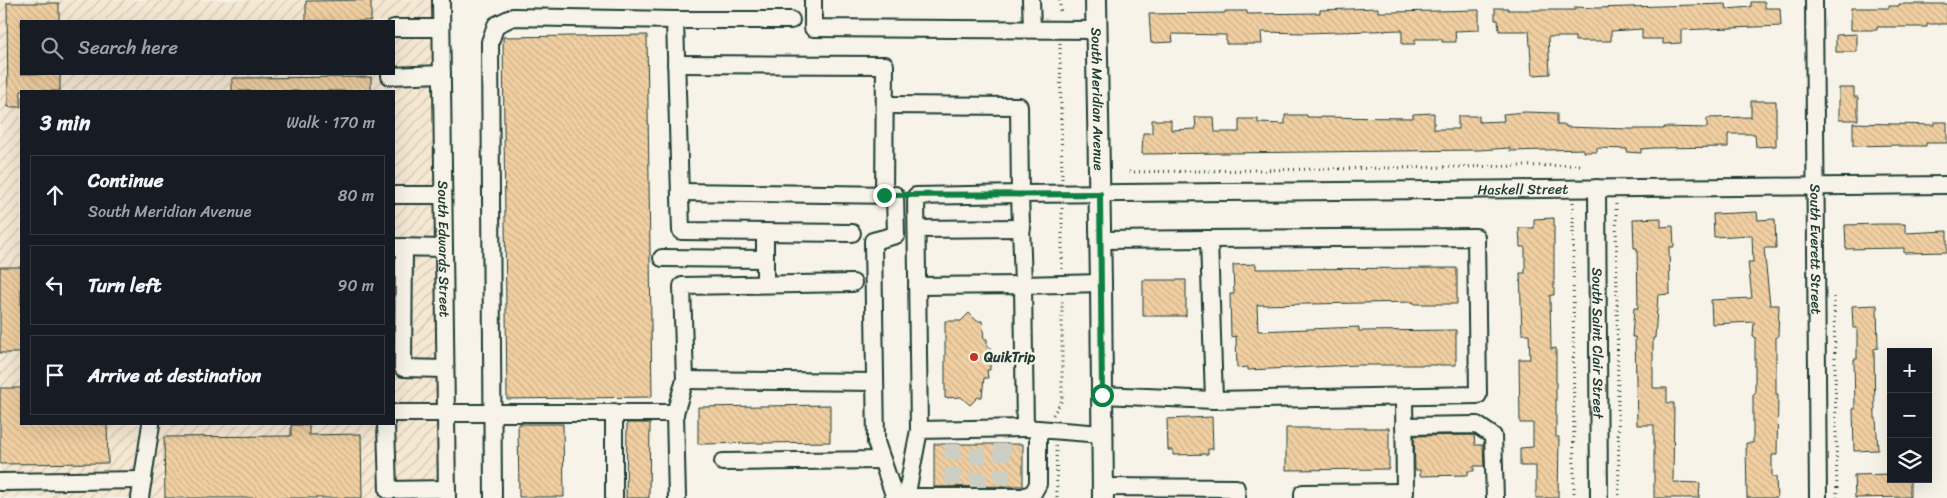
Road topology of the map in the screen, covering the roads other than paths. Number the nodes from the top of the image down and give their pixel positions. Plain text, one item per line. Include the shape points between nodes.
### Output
1 (441, 0) edge
2 (813, 0) edge
3 (1031, 0) edge
4 (1096, 0) edge
5 (1814, 0) edge
6 (675, 20) junction
7 (791, 20) dead end
8 (395, 28) edge
9 (441, 28) junction
10 (1032, 29) junction
11 (1097, 30) junction
12 (676, 64) junction
13 (442, 74) junction
14 (390, 75) edge
15 (885, 105) junction
16 (1947, 185) edge
17 (1816, 186) junction
18 (1597, 188) junction
19 (680, 192) junction
20 (1020, 194) junction
21 (1100, 194) junction
22 (395, 195) edge
23 (443, 195) junction
24 (890, 195) junction
25 (916, 196) junction
26 (1022, 228) junction
27 (917, 229) junction
28 (765, 232) junction
29 (852, 233) dead end
30 (1209, 238) junction
31 (1100, 240) junction
32 (399, 247) edge
33 (444, 248) junction
34 (662, 258) dead end
35 (765, 259) junction
36 (853, 283) dead end
37 (1101, 283) junction
38 (765, 284) junction
39 (1024, 285) junction
40 (918, 286) junction
41 (445, 369) junction
42 (685, 380) junction
43 (875, 382) junction
44 (1102, 395) junction
45 (1404, 397) junction
46 (1214, 400) junction
47 (492, 412) junction
48 (614, 412) junction
49 (395, 413) edge
50 (446, 413) junction
51 (675, 413) junction
52 (152, 425) edge
53 (386, 425) edge
54 (1404, 426) junction
55 (1031, 429) junction
56 (919, 430) junction
57 (1102, 434) junction
58 (882, 460) junction
59 (723, 462) dead end
60 (143, 480) junction
61 (0, 482) edge
62 (1103, 492) edge
63 (953, 493) edge
64 (978, 493) edge
65 (1002, 493) edge
66 (447, 494) edge
67 (1404, 495) edge
68 (140, 498) edge
69 (494, 498) edge
70 (614, 498) edge
71 (677, 498) edge
72 (895, 498) edge
73 (906, 498) edge
74 (1237, 498) edge
75 (1303, 498) edge
76 (1495, 498) edge
77 (1599, 498) edge
78 (1818, 498) edge

1 - 9 street, South Edwards Street
2 - 10 street via 813,28
3 - 10 street
4 - 11 main road, South Meridian Avenue
5 - 17 street, South Everett Street
6 - 7 street
6 - 12 street
6 - 47 street via 513,17 496,25 490,42
8 - 9 street
9 - 13 street, South Edwards Street
10 - 11 street
11 - 21 main road, South Meridian Avenue
12 - 15 street via 884,65
12 - 19 street
13 - 14 street
13 - 23 street, South Edwards Street
15 - 20 street via 1020,106
15 - 24 street
16 - 17 street, Haskell Street
17 - 18 street, Haskell Street
17 - 78 street, South Everett Street
18 - 21 street, Haskell Street
18 - 77 street, South Saint Clair Street
19 - 24 street, Haskell Street
19 - 28 street via 681,231
20 - 21 street, Haskell Street
20 - 25 street, Haskell Street
20 - 26 street
21 - 31 main road, South Meridian Avenue
22 - 23 street
23 - 33 street, South Edwards Street
24 - 25 street, Haskell Street
24 - 43 street via 896,235 873,241
25 - 27 street
26 - 27 street
26 - 39 street
27 - 40 street
28 - 29 street
28 - 35 street
30 - 31 street
30 - 45 street via 1476,237 1478,396
30 - 46 street
31 - 37 main road, South Meridian Avenue
32 - 33 street
32 - 41 street via 403,368
33 - 41 street, South Edwards Street
34 - 35 street
35 - 38 street
36 - 38 street
37 - 39 street
37 - 44 main road, South Meridian Avenue
38 - 42 street via 682,286
39 - 40 street
39 - 55 street
40 - 56 street
41 - 50 street, South Edwards Street
42 - 43 street
42 - 51 street
43 - 58 street via 876,442
44 - 46 street
44 - 57 main road, South Meridian Avenue
45 - 46 street
45 - 54 street
47 - 48 street
47 - 50 street
47 - 69 street
48 - 51 street
48 - 70 street
49 - 50 street
50 - 66 street, South Edwards Street
51 - 71 street
52 - 60 street
53 - 66 street via 388,490
54 - 67 street
54 - 76 street via 1478,425 1493,436
55 - 56 street via 1002,436 953,437
55 - 57 street
55 - 65 street via 1038,484 1033,493 1024,497
56 - 73 street
57 - 62 main road, South Meridian Avenue
58 - 59 street
58 - 72 street
60 - 61 street
60 - 68 street
62 - 74 street via 1236,488
63 - 64 street
63 - 73 street
64 - 65 street
67 - 75 street via 1303,493

